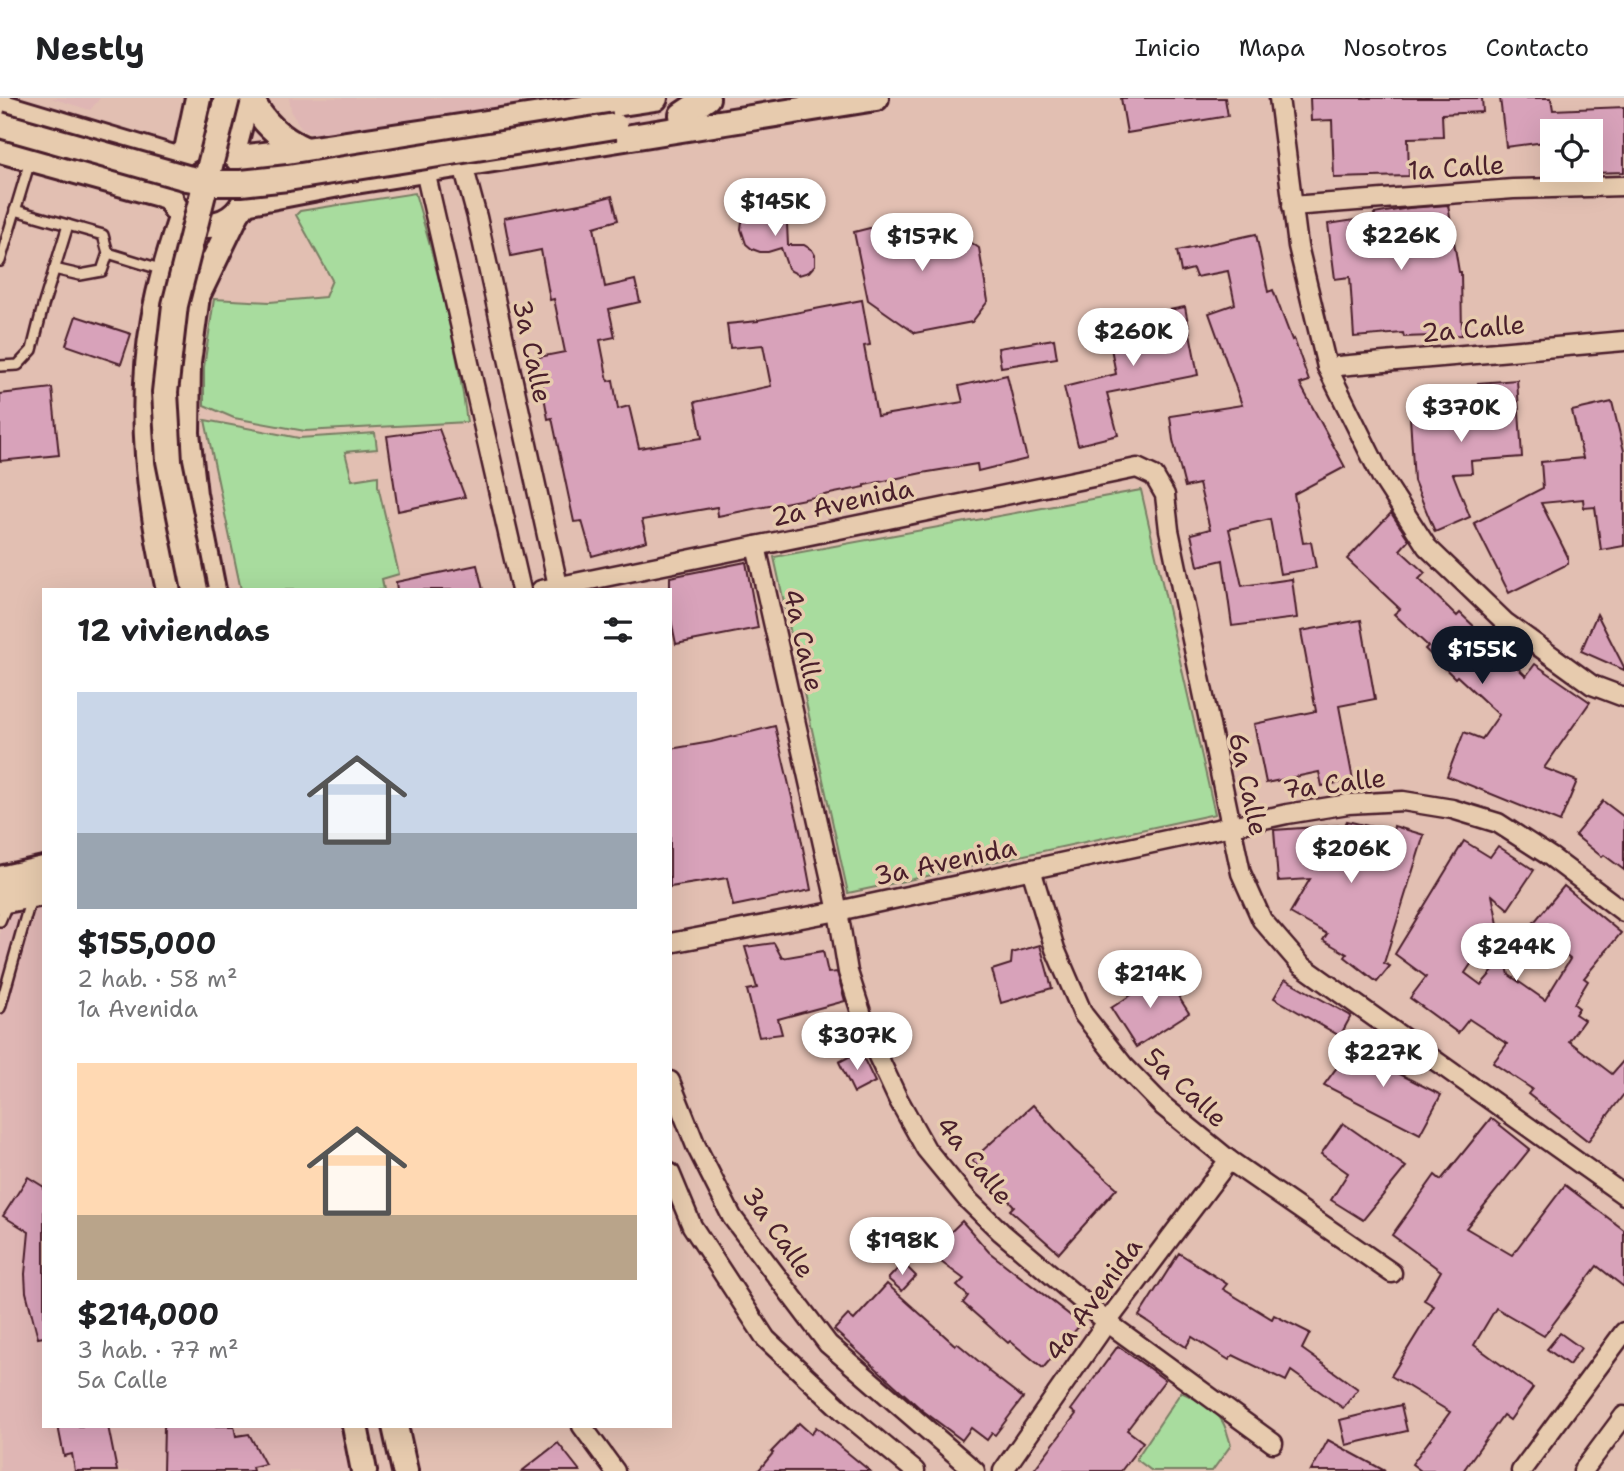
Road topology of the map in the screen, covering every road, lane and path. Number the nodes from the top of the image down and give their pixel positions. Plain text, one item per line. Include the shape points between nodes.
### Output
1 (198, 98) edge
2 (227, 98) edge
3 (249, 98) edge
4 (655, 98) edge
5 (707, 98) edge
6 (876, 98) edge
7 (1279, 98) edge
8 (0, 106) edge
9 (682, 115) junction
10 (728, 122) junction
11 (0, 125) edge
12 (440, 130) junction
13 (0, 150) edge
14 (306, 150) junction
15 (182, 155) junction
16 (236, 155) junction
17 (31, 159) junction
18 (463, 164) junction
19 (425, 170) junction
20 (1624, 186) edge
21 (176, 206) junction
22 (1292, 206) junction
23 (241, 207) junction
24 (15, 210) junction
25 (68, 225) junction
26 (108, 253) junction
27 (0, 261) edge
28 (54, 269) junction
29 (164, 270) junction
30 (1624, 341) edge
31 (0, 366) edge
32 (1328, 367) junction
33 (1137, 468) joint
34 (756, 546) junction
35 (169, 588) edge
36 (195, 588) edge
37 (212, 588) edge
38 (521, 588) edge
39 (552, 588) edge
40 (557, 588) edge
41 (1624, 696) edge
42 (1231, 825) junction
43 (1031, 869) junction
44 (42, 871) edge
45 (14, 898) edge
46 (838, 911) junction
47 (1624, 912) edge
48 (672, 943) edge
49 (1, 1003) edge
50 (672, 1086) edge
51 (1228, 1160) junction
52 (672, 1178) edge
53 (1624, 1195) edge
54 (1392, 1273) dead end
55 (1107, 1322) junction
56 (1624, 1332) edge
57 (1624, 1416) edge
58 (355, 1428) edge
59 (395, 1428) edge
60 (583, 1428) edge
61 (1273, 1443) dead end
62 (365, 1471) edge
63 (405, 1471) edge
64 (615, 1471) edge
65 (915, 1471) edge
66 (975, 1471) edge
67 (1003, 1471) edge
68 (1521, 1471) edge
69 (1583, 1471) edge

1 - 15 main road
2 - 36 main road, bridge via 176,305 165,392 169,461
3 - 14 main road via 271,128
3 - 16 main road
4 - 12 main road
5 - 9 main road
6 - 10 main road
7 - 22 street
8 - 15 main road
9 - 10 main road
9 - 11 main road, bridge via 241,183 187,178
10 - 18 main road
12 - 14 main road
12 - 18 street, 3a Calle
13 - 17 main road
14 - 16 main road
15 - 16 main road via 210,144
15 - 21 main road via 170,171 168,184
16 - 23 main road via 249,179
17 - 21 main road
17 - 24 lane
18 - 19 main road
18 - 39 street, 3a Calle
19 - 23 main road
19 - 38 street
20 - 22 street, 1a Calle via 1513,189
21 - 23 main road via 192,222 204,225 228,220
21 - 29 main road
22 - 32 street
23 - 37 main road via 197,296 188,363 187,433
24 - 25 lane
24 - 27 lane
25 - 26 lane via 103,235
25 - 28 lane
26 - 28 lane via 102,271 80,275
26 - 29 lane
28 - 31 lane via 32,351 18,365
29 - 35 main road via 153,321 147,438 152,501
30 - 32 street, 2a Calle
32 - 41 street via 1381,476 1427,547 1505,622 1592,685
33 - 34 street, 2a Avenida
33 - 42 street, 6a Calle via 1154,476 1165,495
34 - 40 street, 2a Avenida
34 - 46 street, 4a Calle
42 - 43 street, 3a Avenida
42 - 47 street, 7a Calle via 1348,804 1403,801 1452,809 1498,823
42 - 53 street, 6a Calle via 1241,873 1262,920 1301,965
43 - 46 street, 3a Avenida
43 - 51 street, 5a Calle via 1055,949 1083,1014 1163,1106
44 - 45 main road
45 - 49 lane
46 - 48 street, 3a Avenida
46 - 55 street, 4a Calle via 848,972 869,1037 926,1149 1001,1232
50 - 66 street, 3a Calle via 732,1217 828,1344
51 - 54 street, 5a Calle
51 - 55 street, 4a Avenida
52 - 65 street via 692,1226 766,1339
55 - 61 street, 4a Calle
55 - 67 street, 4a Avenida
56 - 68 street
57 - 69 street
58 - 62 main road
59 - 63 main road
60 - 64 street

